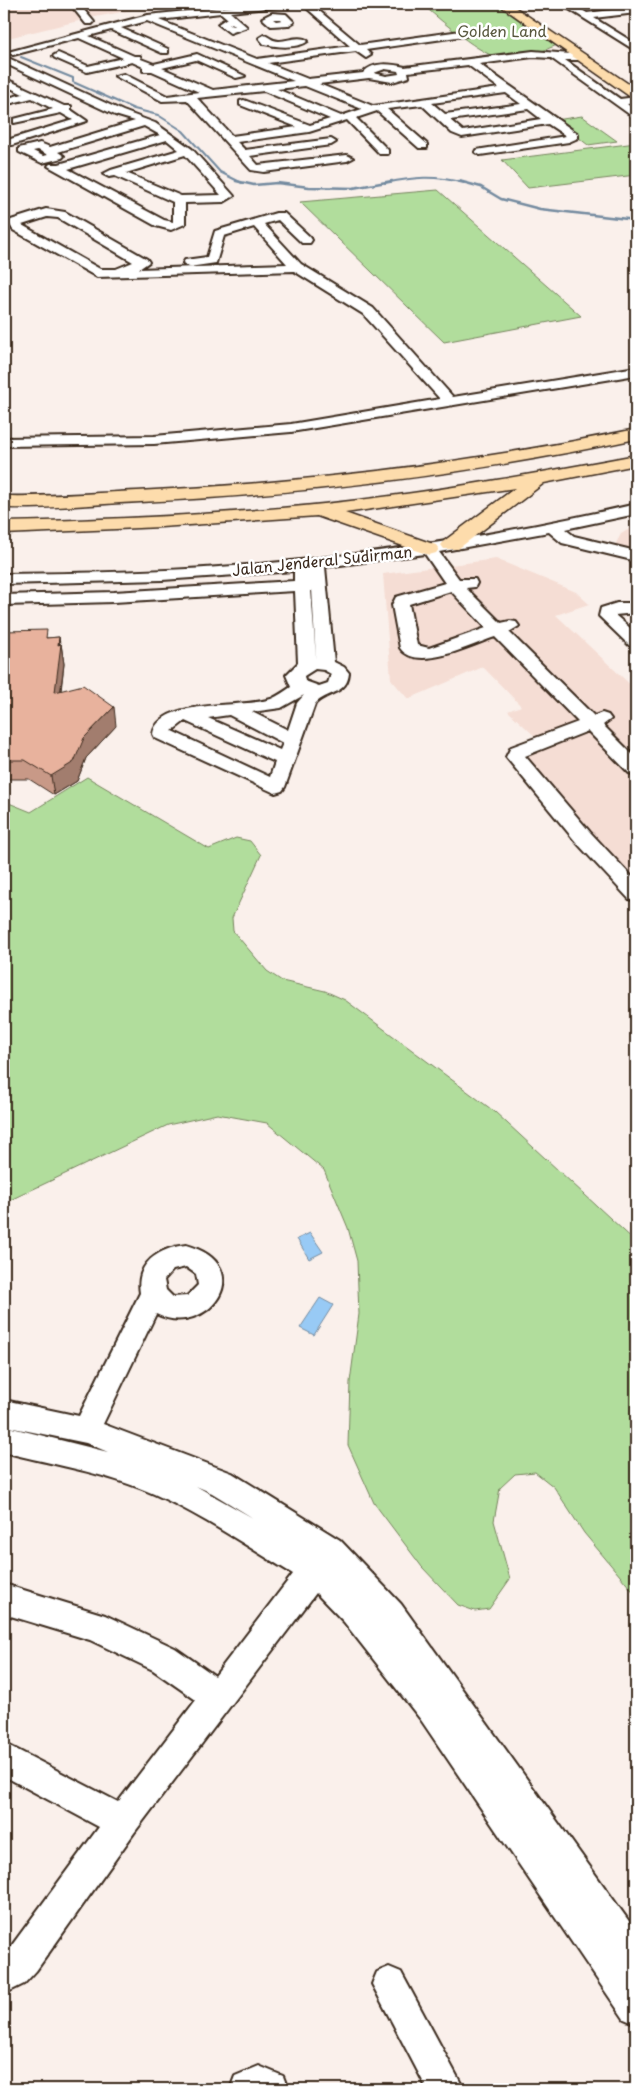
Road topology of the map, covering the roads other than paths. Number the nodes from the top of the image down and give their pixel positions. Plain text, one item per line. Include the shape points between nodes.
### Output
1 (74, 4) edge
2 (197, 4) edge
3 (277, 4) edge
4 (306, 4) edge
5 (503, 4) edge
6 (586, 4) edge
7 (568, 5) edge
8 (261, 6) junction
9 (223, 10) junction
10 (636, 10) edge
11 (272, 16) dead end
12 (586, 16) junction
13 (148, 18) junction
14 (233, 20) dead end
15 (619, 24) dead end
16 (602, 26) junction
17 (111, 28) junction
18 (482, 31) dead end
19 (636, 34) edge
20 (79, 35) junction
21 (618, 36) junction
22 (296, 42) dead end
23 (48, 43) junction
24 (560, 43) junction
25 (636, 48) edge
26 (359, 49) junction
27 (13, 52) dead end
28 (533, 54) junction
29 (550, 54) junction
30 (307, 55) junction
31 (583, 58) junction
32 (4, 59) edge
33 (133, 59) junction
34 (249, 61) junction
35 (470, 62) junction
36 (379, 67) junction
37 (152, 68) junction
38 (404, 70) junction
39 (370, 75) junction
40 (4, 81) edge
41 (304, 84) junction
42 (446, 86) dead end
43 (264, 88) junction
44 (252, 89) junction
45 (509, 90) junction
46 (231, 92) junction
47 (212, 94) junction
48 (32, 95) junction
49 (636, 95) edge
50 (458, 96) junction
51 (190, 97) junction
52 (146, 100) junction
53 (636, 100) edge
54 (93, 101) junction
55 (424, 101) junction
56 (4, 102) edge
57 (618, 102) junction
58 (244, 103) junction
59 (530, 106) junction
60 (4, 108) edge
61 (376, 108) junction
62 (62, 109) junction
63 (121, 112) junction
64 (636, 116) edge
65 (346, 118) junction
66 (442, 118) junction
67 (18, 119) junction
68 (550, 121) junction
69 (145, 122) junction
70 (311, 128) junction
71 (41, 134) junction
72 (269, 134) junction
73 (168, 136) junction
74 (230, 140) junction
75 (6, 142) edge
76 (332, 142) junction
77 (423, 146) dead end
78 (188, 151) junction
79 (384, 152) dead end
80 (480, 152) dead end
81 (243, 154) junction
82 (347, 158) junction
83 (146, 163) junction
84 (358, 169) dead end
85 (115, 172) junction
86 (84, 182) junction
87 (175, 198) junction
88 (256, 223) junction
89 (306, 240) dead end
90 (141, 264) junction
91 (297, 266) junction
92 (118, 273) junction
93 (636, 371) edge
94 (451, 403) junction
95 (636, 434) edge
96 (4, 442) edge
97 (636, 460) edge
98 (539, 479) junction
99 (64, 500) junction
100 (6, 502) edge
101 (636, 509) edge
102 (319, 510) junction
103 (59, 526) junction
104 (552, 527) junction
105 (4, 528) edge
106 (451, 545) junction
107 (429, 549) junction
108 (636, 556) edge
109 (302, 564) junction
110 (319, 564) junction
111 (4, 579) edge
112 (312, 584) junction
113 (462, 584) junction
114 (4, 600) edge
115 (636, 608) edge
116 (505, 628) junction
117 (636, 642) edge
118 (316, 665) junction
119 (309, 690) junction
120 (233, 710) junction
121 (186, 715) junction
122 (598, 721) junction
123 (293, 740) junction
124 (636, 748) edge
125 (286, 760) junction
126 (636, 769) edge
127 (636, 894) edge
128 (153, 1294) dead end
129 (4, 1413) edge
130 (86, 1430) junction
131 (4, 1439) edge
132 (323, 1560) junction
133 (4, 1599) edge
134 (218, 1696) junction
135 (4, 1759) edge
136 (123, 1822) junction
137 (35, 1942) junction
138 (4, 1956) edge
139 (636, 1960) edge
140 (4, 1977) edge
141 (389, 1984) dead end
142 (636, 2007) edge
143 (248, 2089) edge
144 (270, 2089) edge
145 (446, 2089) edge

1 - 2 street via 84,23
3 - 8 street
4 - 26 street
5 - 24 highway
6 - 7 street
7 - 12 street
8 - 9 street
8 - 11 street
9 - 13 street
9 - 14 street
10 - 12 street
12 - 16 street
13 - 17 street
13 - 34 street
15 - 16 street
16 - 21 street
17 - 20 street
17 - 33 street via 165,51
18 - 26 street
19 - 21 street
20 - 23 street
20 - 33 street
21 - 25 street
22 - 30 street
23 - 27 street
23 - 33 street via 101,66
24 - 28 street
24 - 31 highway
26 - 30 street
26 - 36 street
28 - 29 street
28 - 35 street
29 - 31 street
29 - 57 street
30 - 34 street
31 - 49 highway
32 - 54 street
33 - 37 street
34 - 41 street
35 - 38 street via 429,71
35 - 45 street
36 - 38 street
36 - 39 street via 369,71
37 - 44 street via 184,59
37 - 47 street
37 - 52 street via 113,79
38 - 39 street via 405,74 392,79
39 - 41 street
40 - 48 street
41 - 43 street
41 - 61 street
42 - 50 street
43 - 44 street
43 - 65 street
44 - 46 street
45 - 50 street
45 - 59 street
46 - 47 street
46 - 58 street
47 - 51 street
48 - 56 street
48 - 62 street
50 - 55 street
51 - 52 street
51 - 74 street
52 - 63 street
53 - 57 street
54 - 62 street
54 - 63 street
55 - 61 street
55 - 66 street
57 - 64 street
58 - 70 street
58 - 72 street
59 - 66 street
59 - 68 street
60 - 67 street
61 - 65 street
61 - 77 street
62 - 67 street
62 - 71 street via 82,122
63 - 69 street
65 - 70 street
65 - 79 street
66 - 68 street via 456,131 466,134
67 - 71 street
68 - 80 street via 574,137
69 - 73 street
69 - 75 street via 49,151 40,146 23,150
70 - 72 street
70 - 76 street
71 - 75 street
72 - 74 street
73 - 78 street
73 - 86 street via 56,167
74 - 81 street
76 - 81 street
76 - 82 street
78 - 83 street
78 - 87 street via 228,196 224,199
81 - 82 street via 252,166 259,168
82 - 84 street
83 - 85 street
83 - 87 street
85 - 86 street
85 - 87 street
86 - 87 street via 167,225 179,224
88 - 89 street via 280,216
88 - 90 street via 219,234 212,260
88 - 91 street
90 - 92 street
90 - 92 street via 144,260 61,215 46,213 15,223 97,273
91 - 92 street
91 - 94 street via 368,311
93 - 94 street
94 - 96 street via 291,428 222,435 154,440
95 - 99 highway via 515,458 369,479 174,496
97 - 98 highway
98 - 102 highway
98 - 106 highway
99 - 100 highway
99 - 103 highway via 47,510 49,518
100 - 105 highway via 23,506 28,513
101 - 104 street, Jalan Jenderal Sudirman
102 - 103 highway via 188,521
102 - 107 highway
103 - 105 highway
104 - 106 street, Jalan Jenderal Sudirman
104 - 108 street via 568,540
106 - 107 street, Jalan Jenderal Sudirman
106 - 113 street
107 - 110 street, Jalan Jenderal Sudirman
107 - 113 street
109 - 110 street, Jalan Jenderal Sudirman
109 - 111 street, Jalan Jenderal Sudirman via 175,575
109 - 112 street
110 - 112 street
112 - 114 street via 114,597
112 - 118 street
113 - 116 street
113 - 116 street via 402,601 409,648 418,653 431,653
115 - 117 street via 617,608 607,612 607,616
116 - 122 street
118 - 119 street via 297,671 295,676 297,684
118 - 119 street via 340,673 339,682 330,689
119 - 120 street via 275,704
119 - 123 street
120 - 121 street
120 - 123 street
121 - 125 street
121 - 125 street via 163,729 162,734 275,787
122 - 124 street
122 - 126 street
122 - 127 street via 518,751 515,757
123 - 125 street
128 - 130 street
129 - 130 street
130 - 132 street via 222,1483
131 - 132 street via 117,1467 163,1484
132 - 134 street
132 - 139 street via 390,1615
132 - 142 street via 355,1611 432,1709
133 - 134 street via 94,1626 164,1659
134 - 136 street
135 - 136 street
136 - 137 street
137 - 138 street
137 - 140 street via 24,1959
141 - 145 street
143 - 144 street via 259,2084

